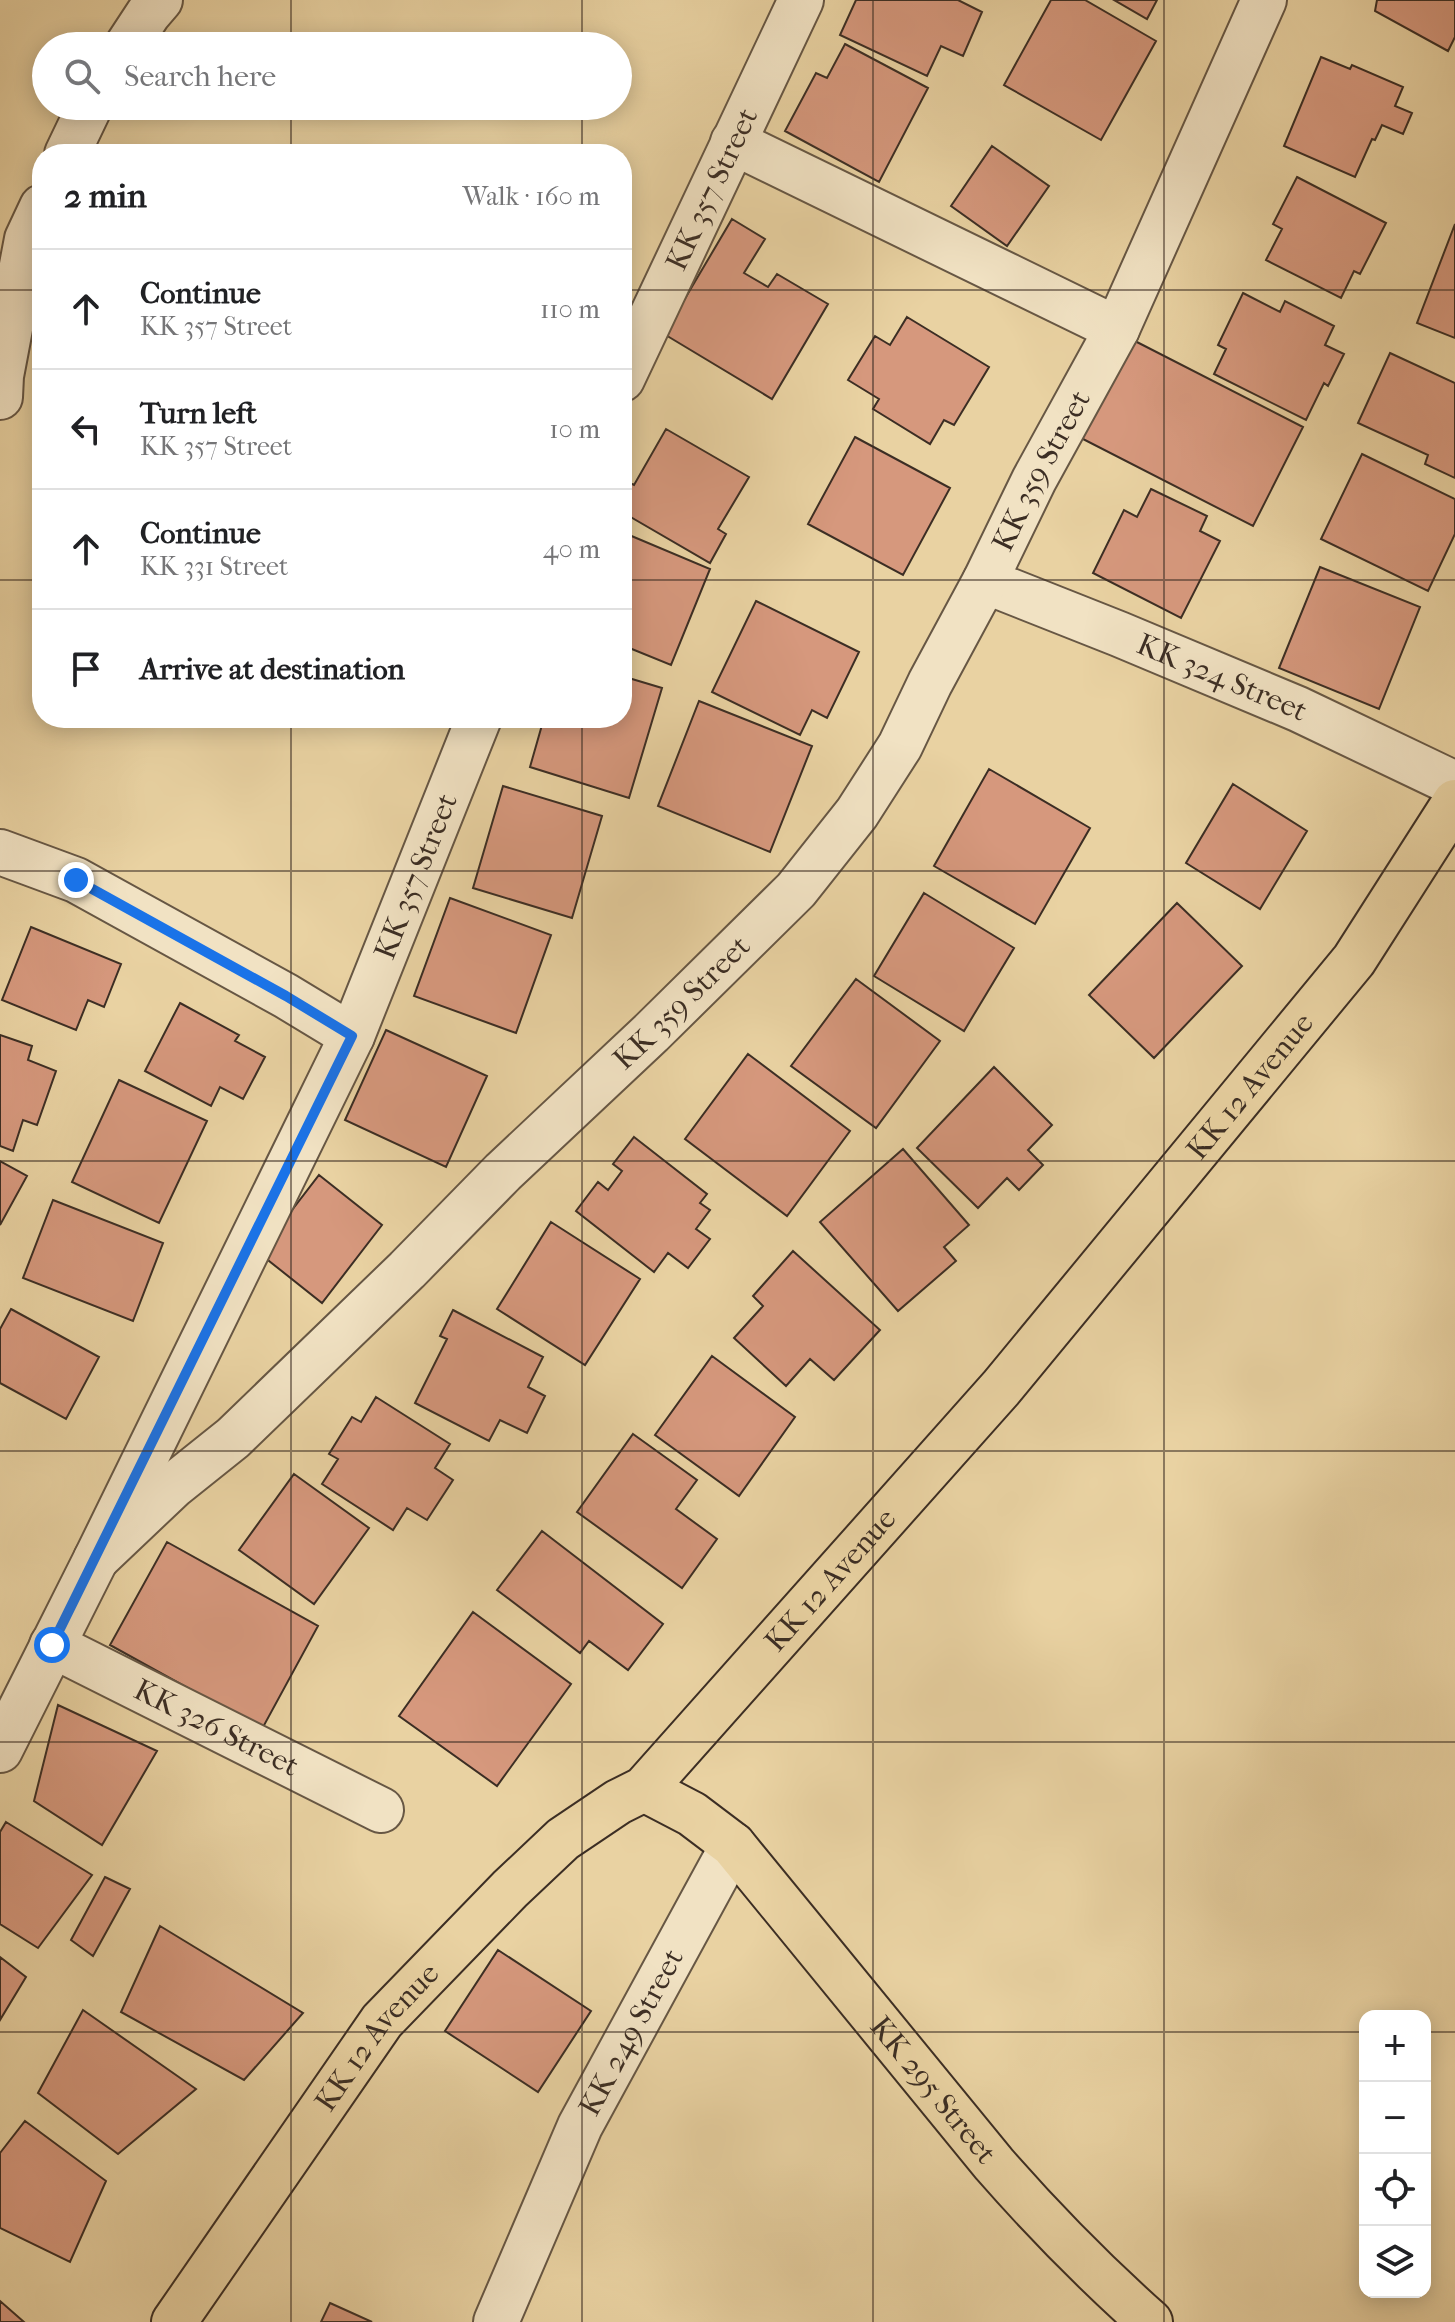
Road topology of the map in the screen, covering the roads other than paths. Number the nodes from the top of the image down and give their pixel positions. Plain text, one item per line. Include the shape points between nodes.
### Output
1 (160, 0) edge
2 (801, 0) edge
3 (1264, 0) edge
4 (136, 32) edge
5 (83, 120) edge
6 (733, 142) junction
7 (72, 144) edge
8 (32, 228) edge
9 (1117, 329) junction
10 (632, 358) edge
11 (0, 397) edge
12 (985, 581) junction
13 (475, 728) edge
14 (1455, 784) edge
15 (1455, 802) edge
16 (0, 852) edge
17 (352, 1036) junction
18 (96, 1559) junction
19 (52, 1645) junction
20 (0, 1750) edge
21 (644, 1789) junction
22 (381, 1810) dead end
23 (733, 1845) junction
24 (174, 2322) edge
25 (496, 2322) edge
26 (1150, 2322) edge

1 - 4 street
2 - 6 street, KK 357 Street
3 - 9 street, KK 359 Street
5 - 7 street
6 - 9 street
6 - 10 street, KK 357 Street
8 - 11 street
9 - 12 street, KK 359 Street
12 - 14 street, KK 324 Street via 1298,709
12 - 18 street, KK 359 Street via 900,746 857,813 796,890 233,1438
13 - 17 street, KK 357 Street
15 - 21 main road, KK 12 Avenue via 1354,960 1001,1388
16 - 17 street via 76,880
17 - 18 street, KK 357 Street
18 - 19 street, KK 357 Street
19 - 20 street, KK 357 Street
19 - 22 street, KK 326 Street
21 - 23 main road via 692,1814
21 - 24 main road, KK 12 Avenue via 563,1839 382,2021
23 - 25 street, KK 249 Street via 580,2126
23 - 26 main road, KK 295 Street via 994,2164 1095,2274

